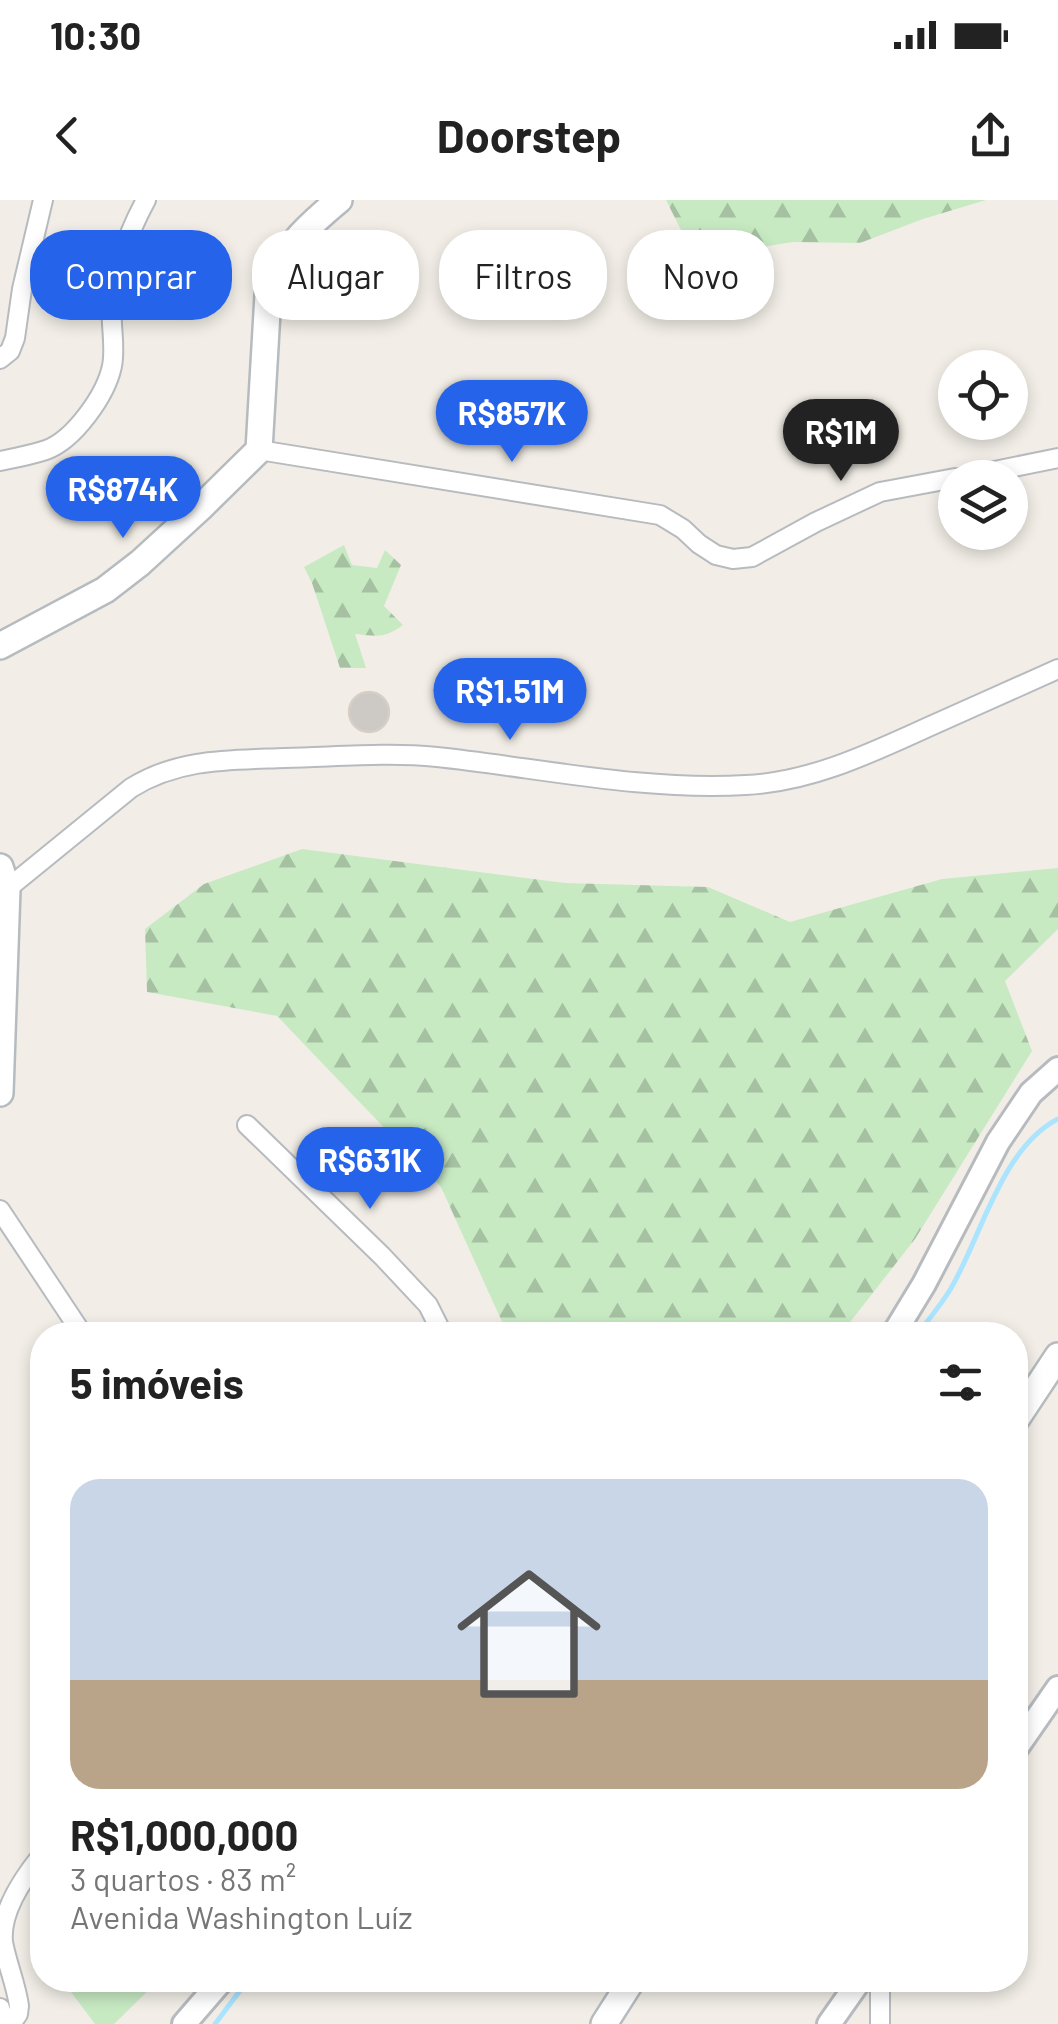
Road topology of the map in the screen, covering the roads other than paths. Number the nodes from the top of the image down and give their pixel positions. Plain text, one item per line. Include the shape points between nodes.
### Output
1 (43, 200) edge
2 (146, 200) edge
3 (339, 200) edge
4 (0, 359) edge
5 (259, 450) junction
6 (1058, 458) edge
7 (0, 461) edge
8 (1028, 464) edge
9 (938, 481) edge
10 (0, 646) edge
11 (1058, 669) edge
12 (4, 878) edge
13 (1, 1057) edge
14 (1058, 1070) edge
15 (0, 1093) edge
16 (248, 1125) dead end
17 (0, 1210) edge
18 (74, 1322) edge
19 (437, 1322) edge
20 (901, 1322) edge
21 (1058, 1356) edge
22 (1028, 1401) edge
23 (1058, 1688) edge
24 (1028, 1731) edge
25 (30, 1873) edge
26 (212, 1992) edge
27 (624, 1992) edge
28 (852, 1992) edge
29 (880, 1992) edge
30 (0, 2008) edge
31 (8, 2024) edge
32 (184, 2024) edge
33 (604, 2024) edge
34 (829, 2024) edge
35 (880, 2024) edge

1 - 4 street via 16,338
2 - 7 street via 120,264 107,383 62,442
3 - 5 main road via 287,251 271,284
5 - 9 street via 660,515 716,555 733,559 752,557 880,492
5 - 10 main road via 104,590
6 - 8 street
11 - 12 street via 873,752 798,778 749,785 628,783 433,757 179,766 130,788
12 - 13 main road
13 - 15 main road
14 - 20 street via 1031,1093 998,1142
16 - 19 street via 428,1304
17 - 18 street
21 - 22 main road
23 - 24 street
25 - 31 street via 2,1928 19,2006
26 - 32 street
27 - 33 main road
28 - 34 street
29 - 35 street
30 - 31 street

